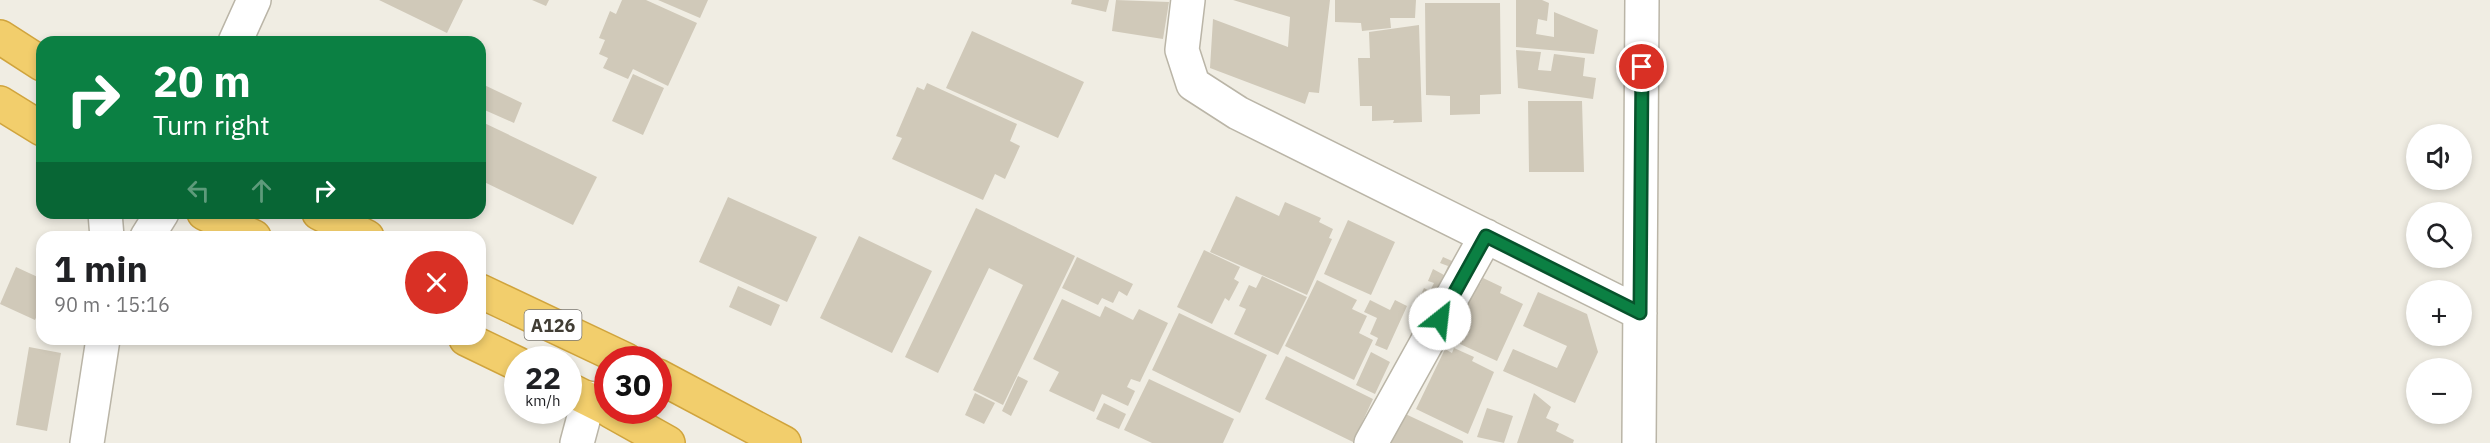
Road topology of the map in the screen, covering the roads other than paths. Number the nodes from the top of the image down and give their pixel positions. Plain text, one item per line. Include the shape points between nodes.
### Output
1 (254, 0) edge
2 (1188, 0) edge
3 (1642, 0) edge
4 (238, 36) edge
5 (0, 37) edge
6 (36, 60) edge
7 (0, 104) edge
8 (36, 125) edge
9 (216, 219) edge
10 (331, 219) edge
11 (242, 231) edge
12 (355, 231) edge
13 (1486, 236) junction
14 (486, 294) edge
15 (1640, 313) junction
16 (102, 345) edge
17 (478, 345) edge
18 (596, 346) edge
19 (504, 357) edge
20 (672, 383) edge
21 (594, 402) edge
22 (634, 424) edge
23 (87, 443) edge
24 (577, 443) edge
25 (668, 443) edge
26 (784, 443) edge
27 (1371, 443) edge
28 (1639, 443) edge

1 - 4 street
2 - 13 street via 1182,50 1193,84 1238,113
3 - 15 street
5 - 6 highway
7 - 8 highway
9 - 11 highway
10 - 12 highway
13 - 15 street
13 - 27 street
14 - 18 highway, A126
15 - 28 street
16 - 23 street
17 - 19 highway, A126
20 - 26 highway
21 - 24 street
22 - 25 highway

